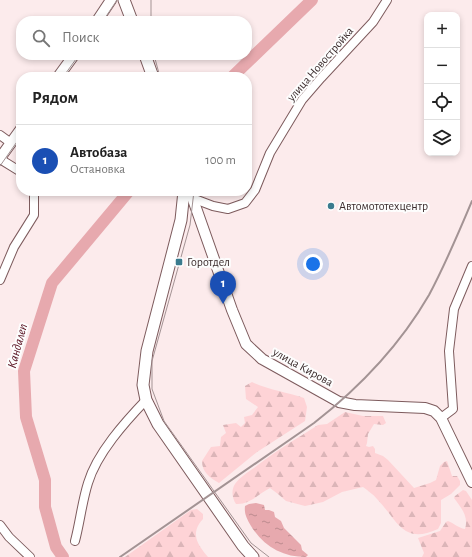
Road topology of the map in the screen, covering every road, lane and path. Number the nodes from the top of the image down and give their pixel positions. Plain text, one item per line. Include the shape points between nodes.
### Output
1 (111, 0) edge
2 (124, 0) edge
3 (387, 0) edge
4 (100, 16) edge
5 (130, 16) edge
6 (70, 60) edge
7 (147, 60) edge
8 (62, 72) edge
9 (151, 72) edge
10 (0, 135) edge
11 (16, 136) edge
12 (11, 143) junction
13 (0, 158) edge
14 (16, 169) edge
15 (252, 194) edge
16 (34, 196) edge
17 (188, 196) edge
18 (190, 196) edge
19 (195, 196) edge
20 (250, 196) edge
21 (472, 266) edge
22 (0, 280) edge
23 (146, 400) junction
24 (441, 418) junction
25 (472, 482) edge
26 (0, 525) edge
27 (76, 541) dead end
28 (30, 557) edge
29 (253, 557) edge

1 - 4 street
2 - 5 main road
3 - 15 street, улица Новостройка via 373,22 302,100 270,153
6 - 8 street
7 - 9 main road
10 - 12 street
11 - 12 street
12 - 13 street
13 - 14 street
16 - 22 street via 34,215 14,247
17 - 23 main road via 147,351 144,370
18 - 24 street, улица Кирова via 246,344 262,359 339,402 424,408 434,411
19 - 20 street, улица Новостройка via 213,206 228,209 245,203
21 - 24 street via 454,310 449,351 453,409
23 - 27 street via 103,451 88,482
23 - 29 main road via 158,424
24 - 25 street
26 - 28 street

